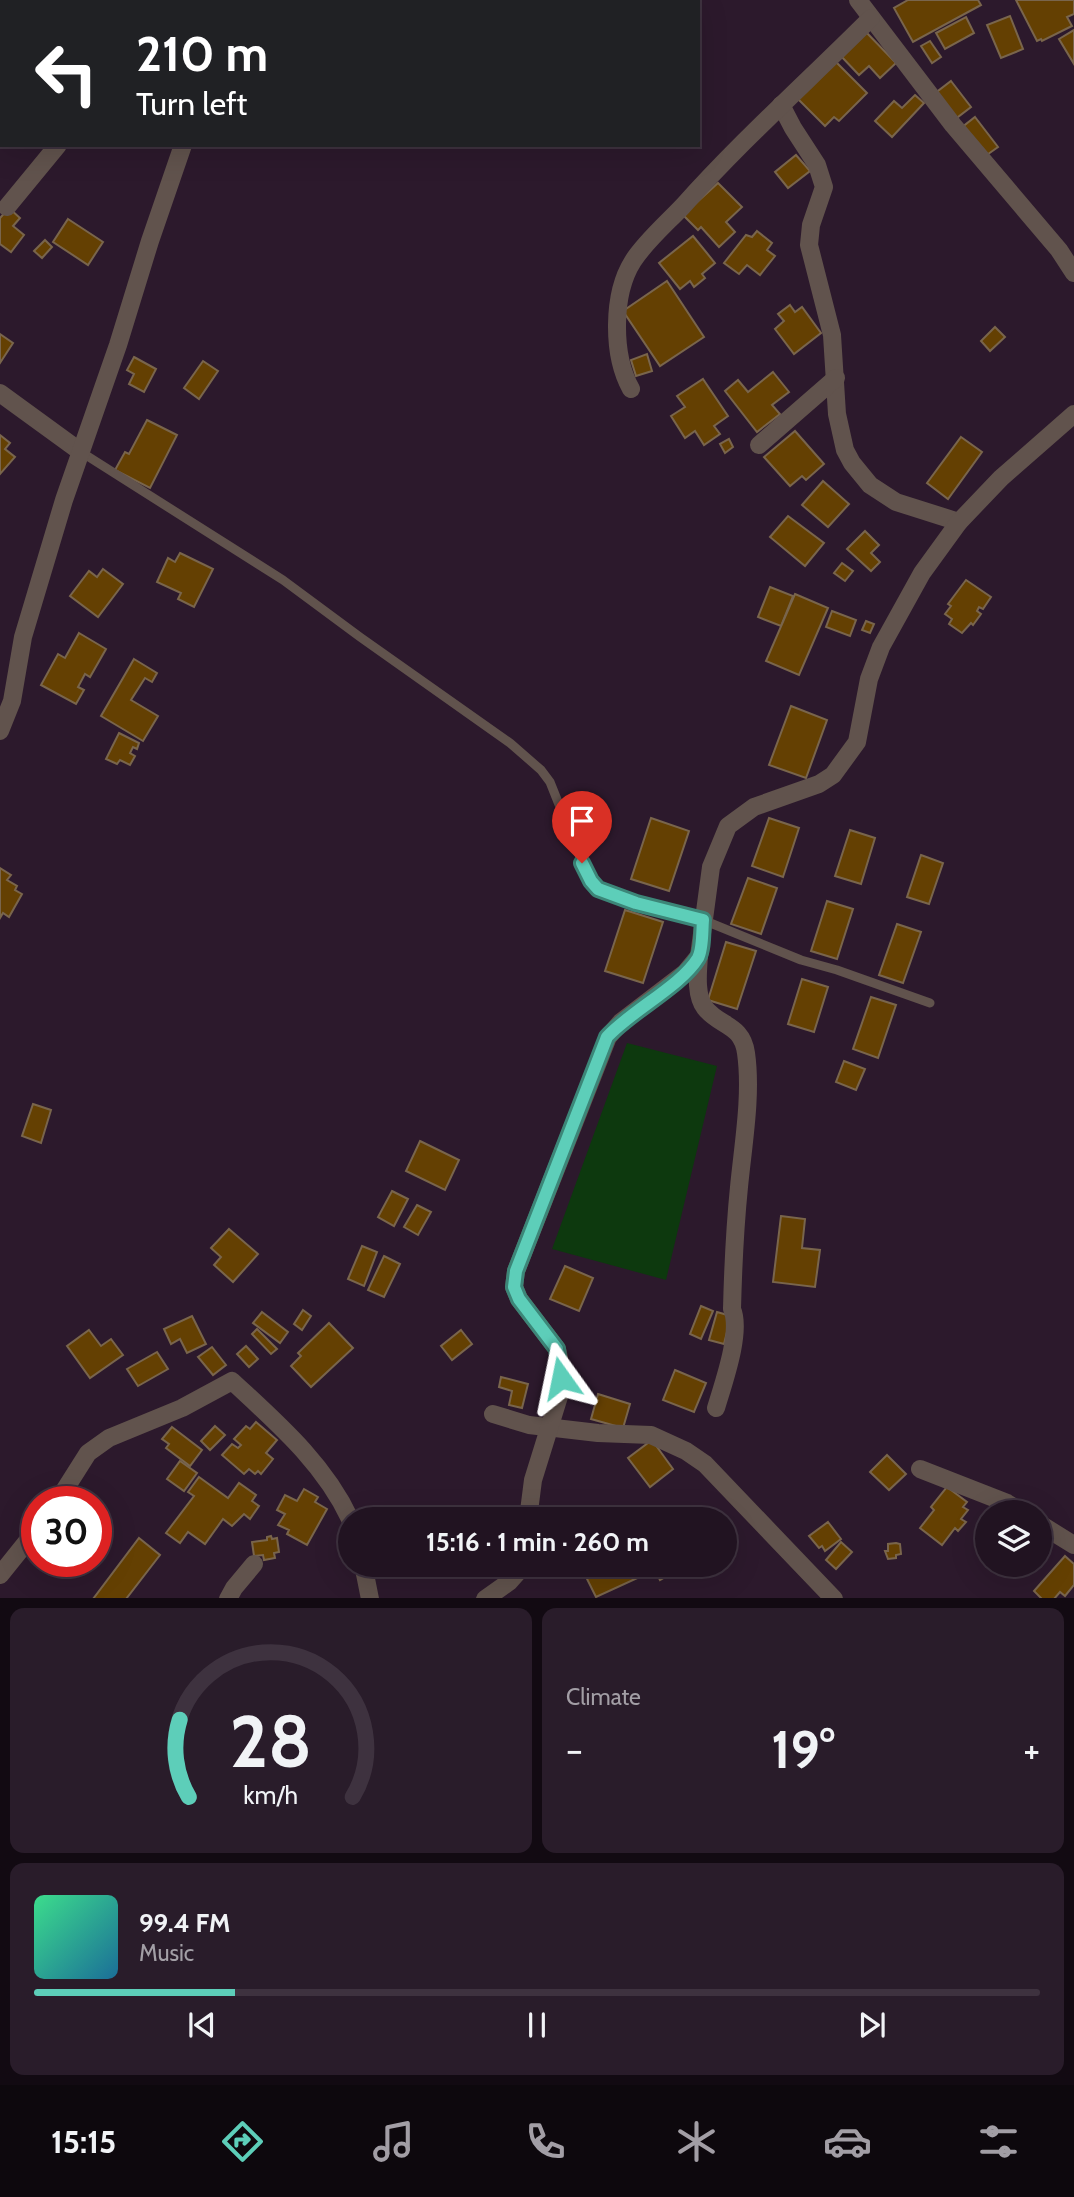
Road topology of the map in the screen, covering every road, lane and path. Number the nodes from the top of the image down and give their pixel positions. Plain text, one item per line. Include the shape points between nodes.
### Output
1 (858, 0) edge
2 (871, 18) junction
3 (781, 104) junction
4 (56, 147) edge
5 (182, 147) edge
6 (7, 207) dead end
7 (1074, 273) edge
8 (836, 378) junction
9 (631, 389) dead end
10 (0, 393) edge
11 (1074, 414) edge
12 (759, 445) dead end
13 (81, 452) junction
14 (959, 522) junction
15 (6, 699) edge
16 (0, 731) edge
17 (703, 920) junction
18 (699, 956) junction
19 (930, 1003) dead end
20 (716, 1408) dead end
21 (493, 1414) dead end
22 (548, 1428) junction
23 (920, 1469) dead end
24 (67, 1486) edge
25 (999, 1500) edge
26 (343, 1507) edge
27 (530, 1507) edge
28 (1052, 1531) edge
29 (1074, 1545) edge
30 (21, 1549) edge
31 (254, 1564) dead end
32 (0, 1575) edge
33 (366, 1577) edge
34 (513, 1577) edge
35 (228, 1598) edge
36 (370, 1598) edge
37 (485, 1598) edge
38 (834, 1598) edge

1 - 2 street
2 - 3 street
2 - 7 street
3 - 8 street via 817,165 824,187 809,235 832,335
3 - 9 street via 633,261 619,293 617,314 618,346
4 - 6 street
5 - 13 street
8 - 12 street
8 - 14 street via 840,432 852,463 870,485 896,502
10 - 13 street
11 - 14 street
13 - 15 street
13 - 17 lane via 284,580 510,743 550,782 594,886 636,903
14 - 17 street via 922,573 880,647 857,742 833,775 754,807 728,826 711,867
15 - 16 street
17 - 18 street
17 - 19 lane via 801,960
18 - 20 street via 705,1009 741,1034 746,1053 734,1237 736,1318
18 - 22 street via 685,973 607,1037 516,1271 514,1287 519,1299 557,1349 561,1367 561,1390
21 - 22 street
22 - 27 street
22 - 38 street via 652,1435 686,1451 705,1464
23 - 25 street
24 - 26 street via 88,1453 109,1438 232,1381 315,1463
28 - 29 street
30 - 32 street
31 - 35 street
33 - 36 street
34 - 37 street

